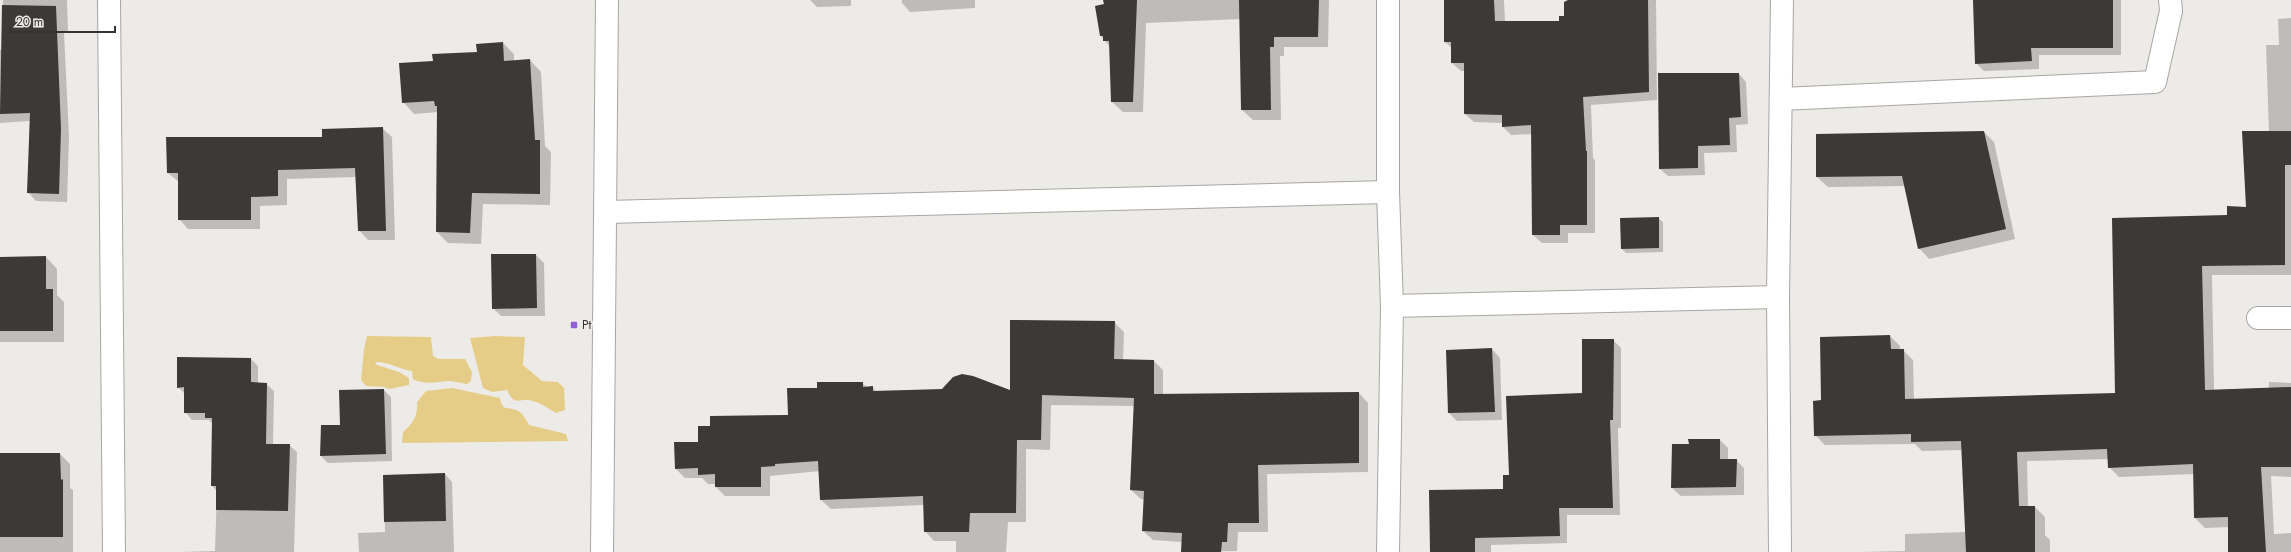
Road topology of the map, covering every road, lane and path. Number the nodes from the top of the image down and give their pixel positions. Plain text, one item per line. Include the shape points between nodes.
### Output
1 (110, 0) edge
2 (607, 0) edge
3 (1388, 0) edge
4 (1782, 0) edge
5 (2170, 0) edge
6 (1781, 99) junction
7 (1388, 192) junction
8 (606, 212) junction
9 (1778, 297) junction
10 (1392, 306) junction
11 (2258, 318) dead end
12 (2291, 318) edge
13 (114, 552) edge
14 (602, 552) edge
15 (1388, 552) edge
16 (1780, 552) edge

1 - 13 street
2 - 8 street
3 - 7 street
4 - 6 street
5 - 6 street via 2155,82
6 - 9 street
7 - 8 street
7 - 10 street
8 - 14 street
9 - 10 street
9 - 16 street
10 - 15 street
11 - 12 street

